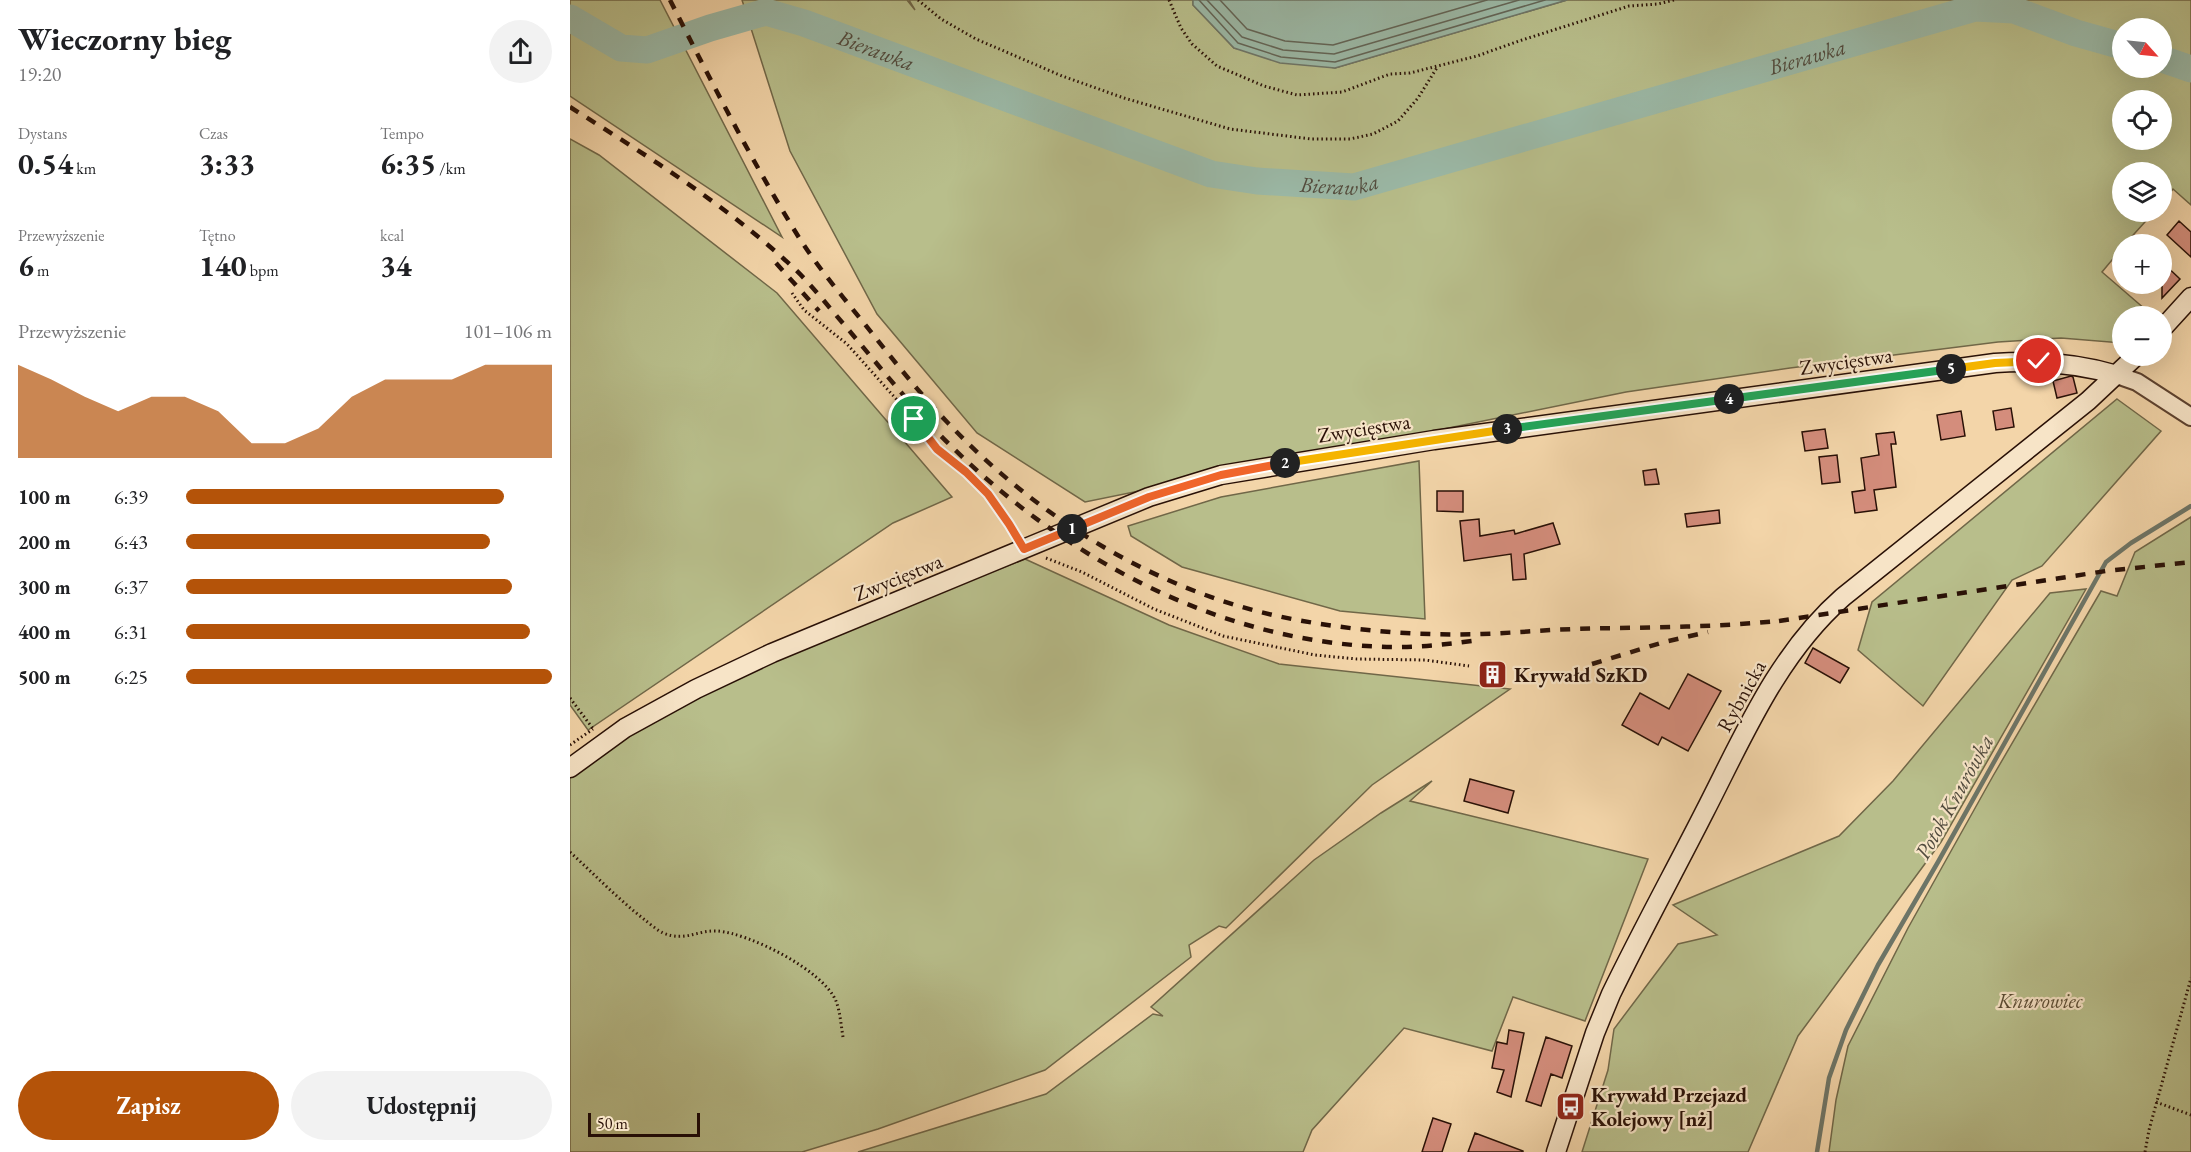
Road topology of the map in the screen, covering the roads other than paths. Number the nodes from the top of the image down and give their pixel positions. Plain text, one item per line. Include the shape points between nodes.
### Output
1 (2191, 297) edge
2 (2172, 318) edge
3 (2126, 366) edge
4 (2117, 375) junction
5 (2191, 417) edge
6 (570, 768) edge
7 (1556, 1152) edge

1 - 2 main road
3 - 4 main road, Rybnicka
4 - 5 street via 2137,382
4 - 6 main road, Zwycięstwa via 2055,362 1995,363 1531,426 1221,475 1149,497 772,653 625,729 598,736
4 - 7 main road, Rybnicka via 1843,597 1796,648 1758,708 1616,983 1595,1033

